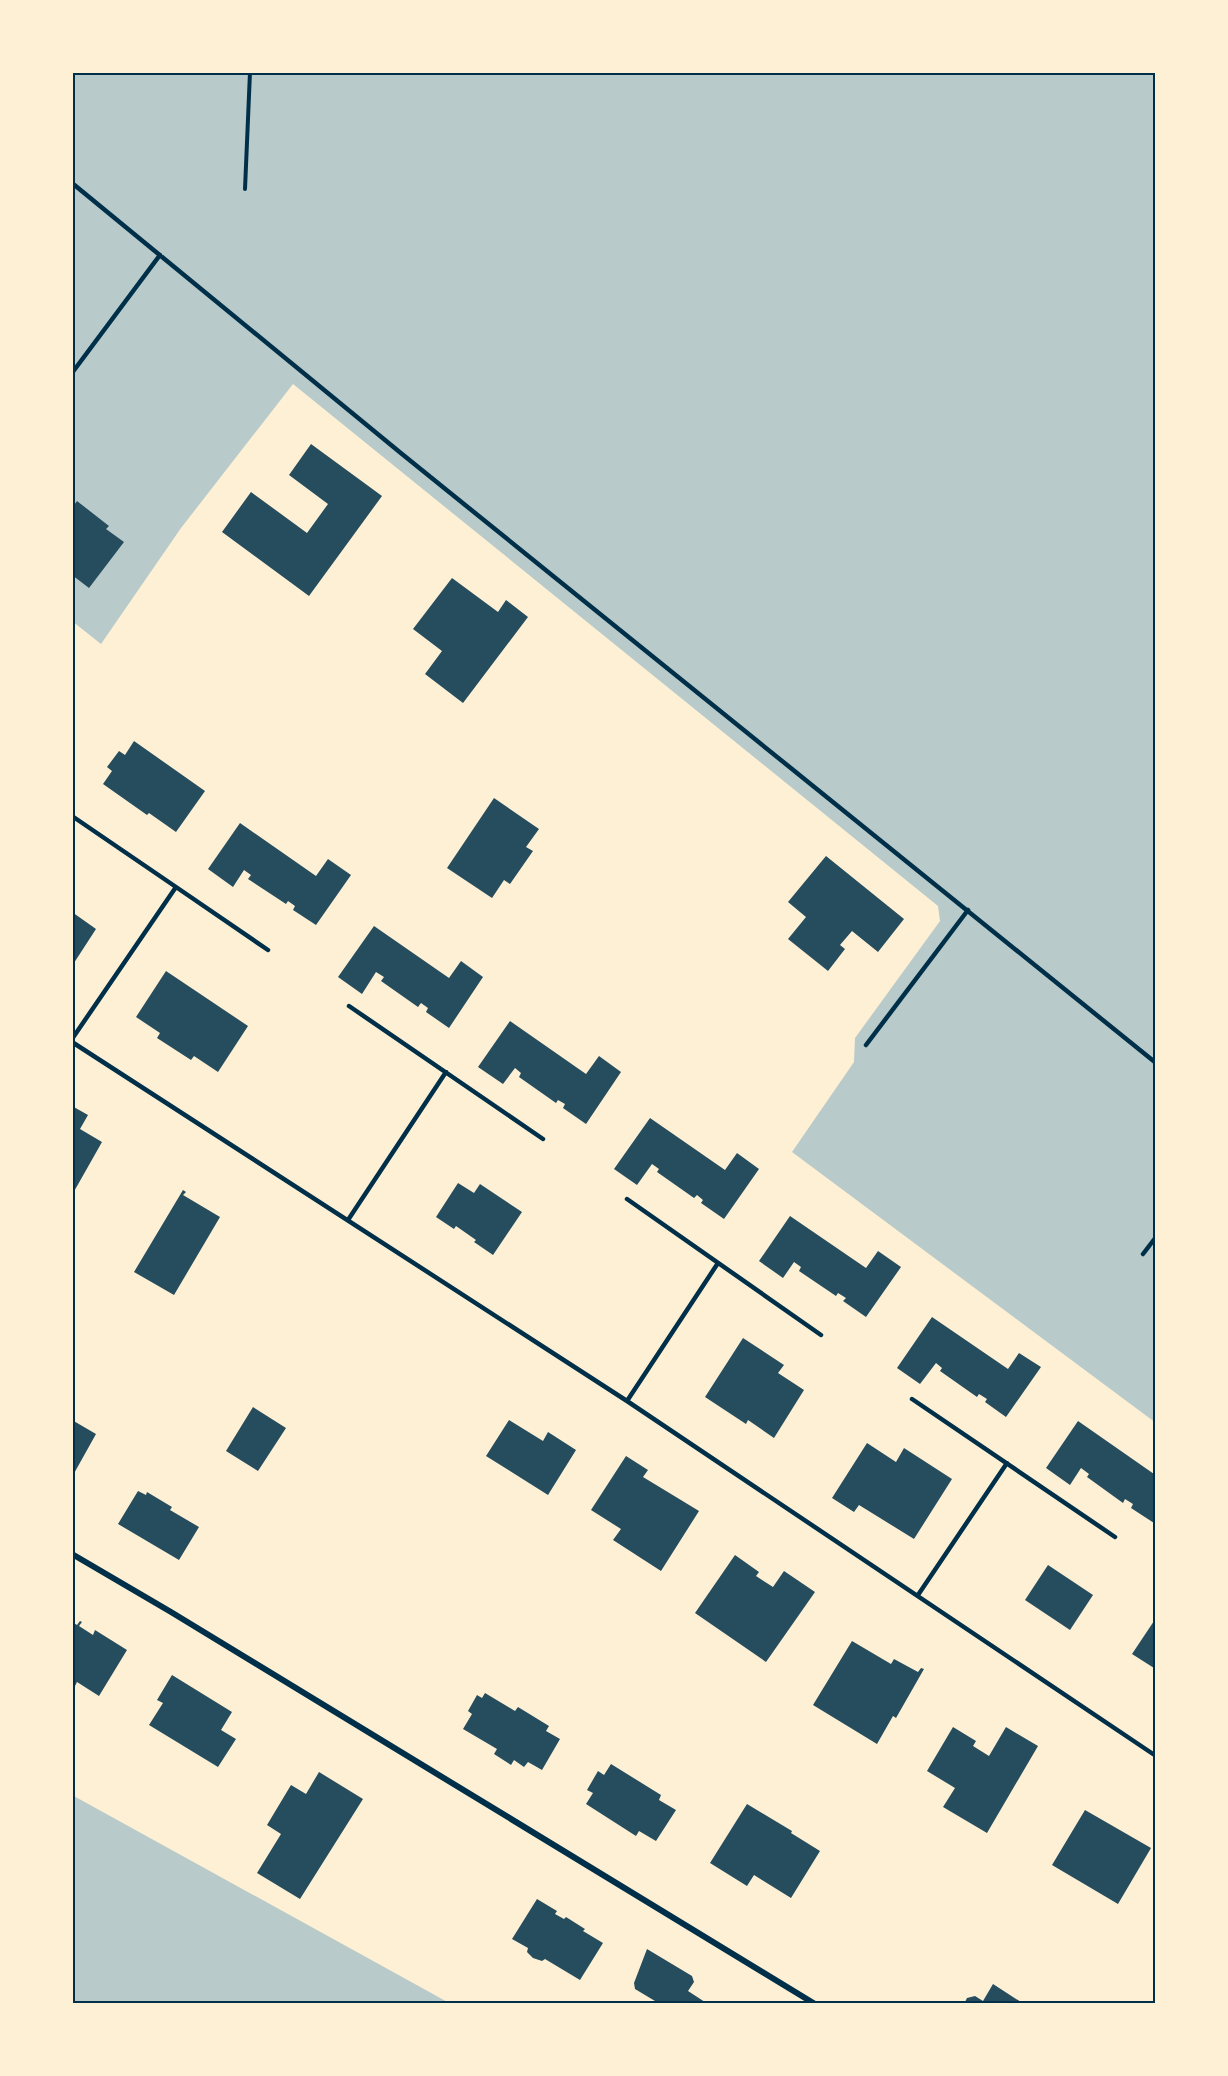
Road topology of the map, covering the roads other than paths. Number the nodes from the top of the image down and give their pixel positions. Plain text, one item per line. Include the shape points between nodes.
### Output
1 (72, 183) edge
2 (160, 255) junction
3 (72, 373) edge
4 (72, 816) edge
5 (176, 887) junction
6 (968, 910) junction
7 (268, 950) dead end
8 (349, 1006) dead end
9 (72, 1040) edge
10 (866, 1045) dead end
11 (1156, 1063) edge
12 (446, 1072) junction
13 (543, 1139) dead end
14 (627, 1199) dead end
15 (348, 1220) junction
16 (1156, 1236) edge
17 (1143, 1254) dead end
18 (718, 1263) junction
19 (821, 1335) dead end
20 (912, 1398) dead end
21 (627, 1401) junction
22 (1007, 1463) junction
23 (1115, 1537) dead end
24 (72, 1554) edge
25 (918, 1595) junction
26 (1156, 1756) edge
27 (815, 2004) edge

1 - 2 lane
2 - 3 lane
2 - 6 lane
4 - 5 lane
5 - 7 lane
5 - 9 lane
6 - 10 lane
6 - 11 lane
8 - 12 lane
9 - 15 lane
12 - 13 lane
12 - 15 lane
14 - 18 lane
15 - 21 lane
16 - 17 lane
18 - 19 lane
18 - 21 lane
20 - 22 lane
21 - 25 lane
22 - 23 lane
22 - 25 lane
24 - 27 street
25 - 26 lane

